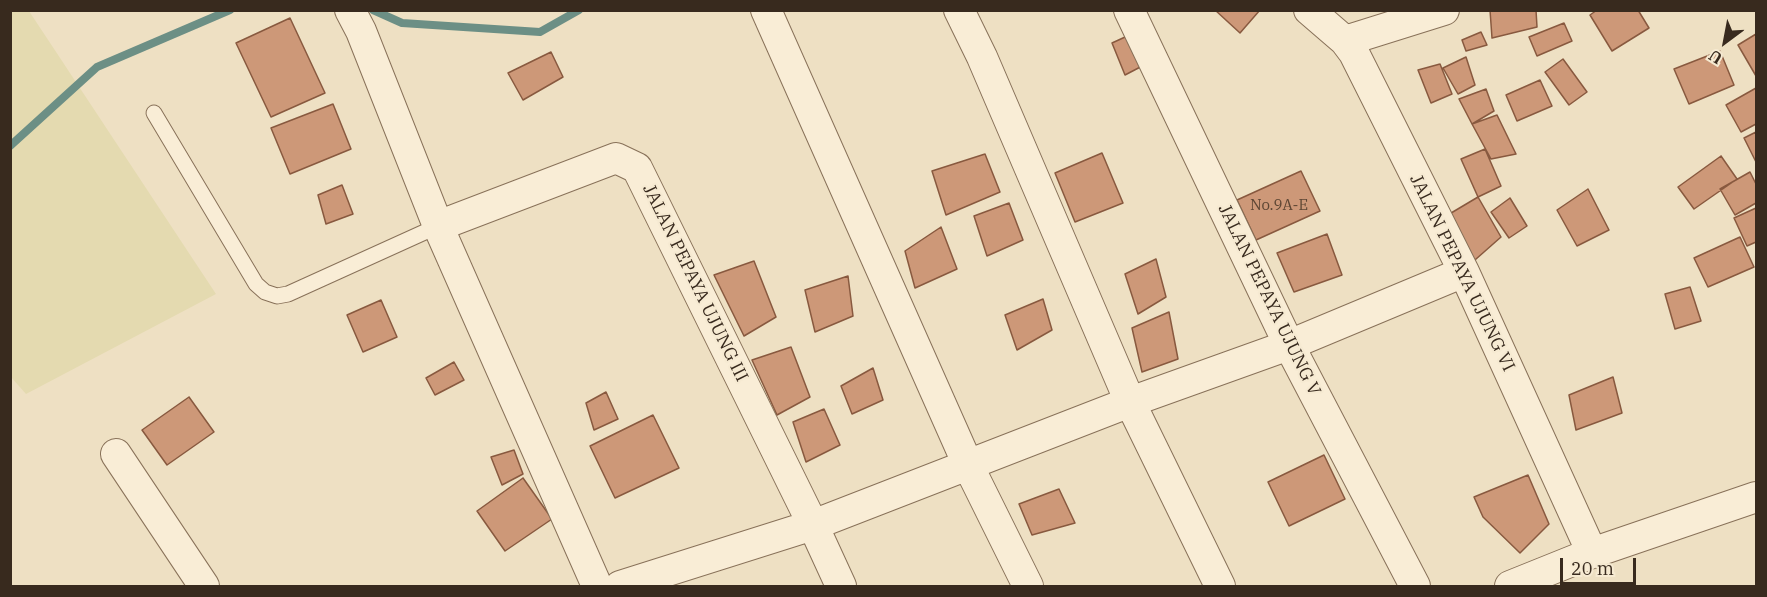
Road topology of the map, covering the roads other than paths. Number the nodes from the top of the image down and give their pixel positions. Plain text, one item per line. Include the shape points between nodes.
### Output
1 (766, 10) edge
2 (959, 10) edge
3 (1129, 10) edge
4 (1309, 10) edge
5 (1444, 10) edge
6 (356, 21) edge
7 (1345, 41) junction
8 (154, 113) dead end
9 (438, 226) junction
10 (1464, 272) junction
11 (1289, 345) junction
12 (1130, 402) junction
13 (116, 454) dead end
14 (968, 465) junction
15 (1756, 497) edge
16 (813, 525) junction
17 (1592, 553) junction
18 (204, 586) edge
19 (597, 586) edge
20 (620, 586) edge
21 (841, 586) edge
22 (1028, 586) edge
23 (1220, 586) edge
24 (1415, 586) edge
25 (1510, 586) edge

1 - 14 street
2 - 12 street
3 - 11 street, JALAN PEPAYA UJUNG V
4 - 7 street, JALAN PEPAYA UJUNG VI
5 - 7 street
6 - 9 street
7 - 10 street, JALAN PEPAYA UJUNG VI
8 - 9 lane via 256,285 266,292 288,294
9 - 16 street, JALAN PEPAYA UJUNG III via 616,158 637,168
9 - 19 street
10 - 11 street
10 - 17 street, JALAN PEPAYA UJUNG VI
11 - 12 street
11 - 24 street, JALAN PEPAYA UJUNG V
12 - 14 street
12 - 23 street
13 - 18 street
14 - 16 street
14 - 22 street
15 - 17 street
16 - 20 street
16 - 21 street, JALAN PEPAYA UJUNG III
17 - 25 street

